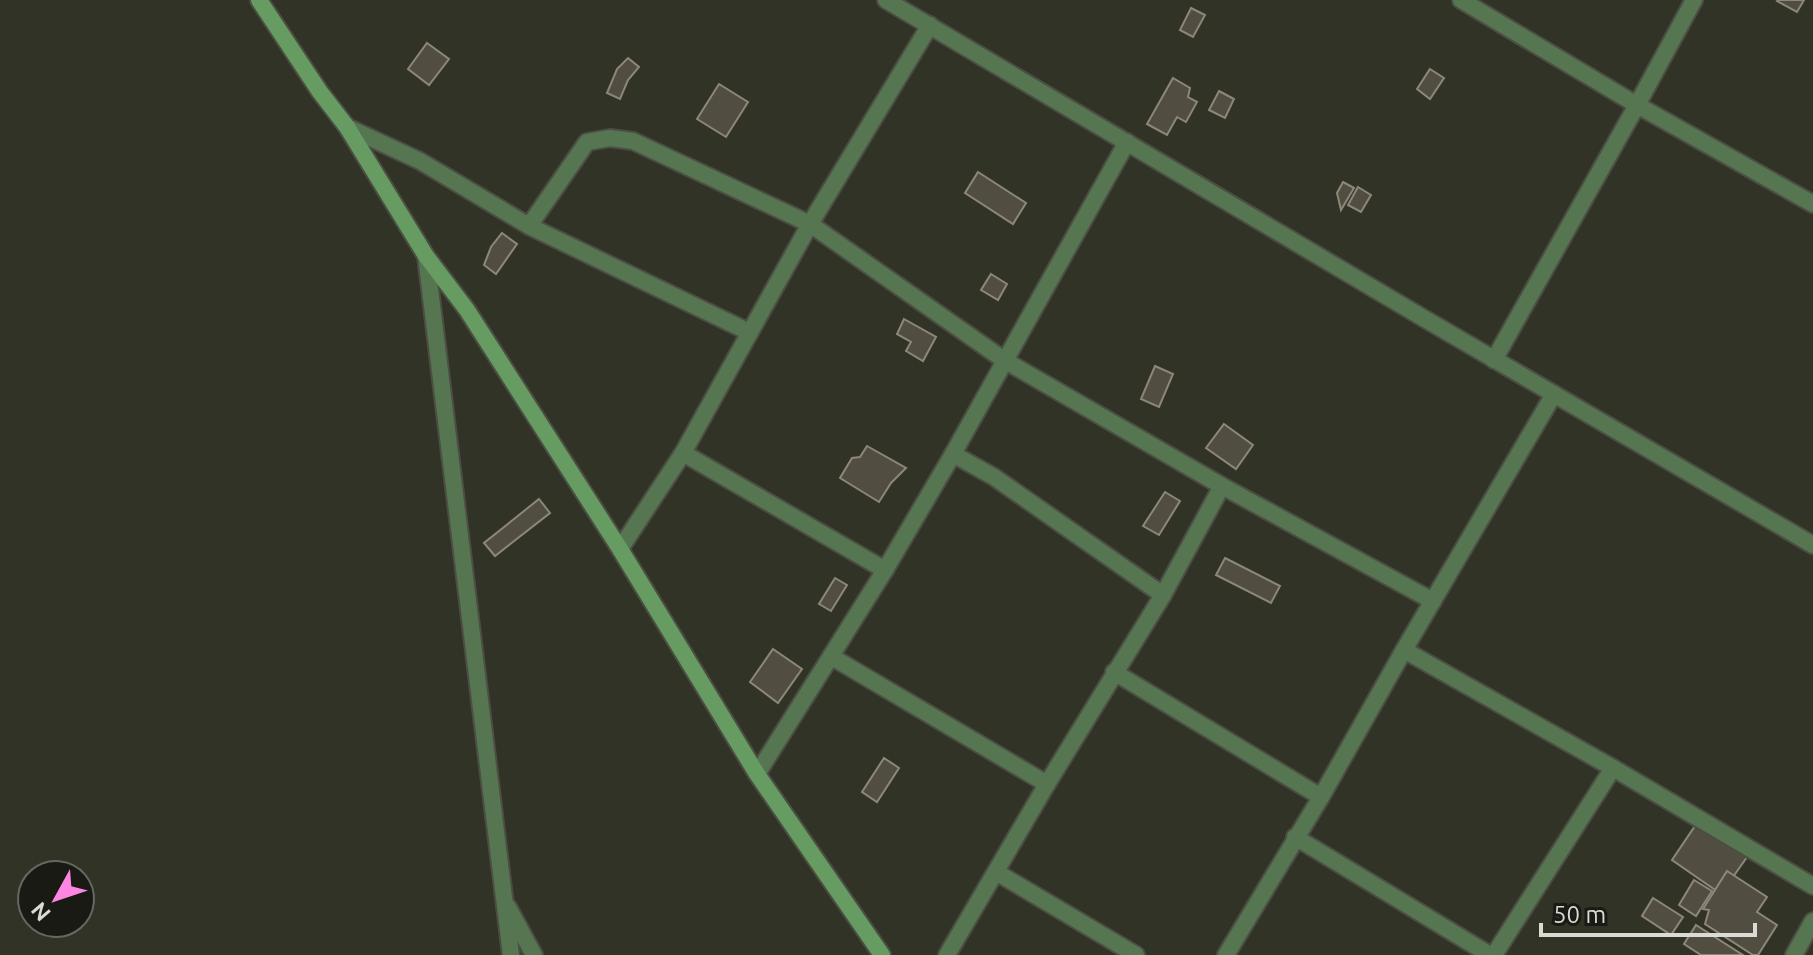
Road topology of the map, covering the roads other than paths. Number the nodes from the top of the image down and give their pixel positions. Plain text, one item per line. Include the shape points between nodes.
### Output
1 (259, 0) edge
2 (886, 0) edge
3 (1461, 0) edge
4 (1694, 0) edge
5 (930, 25) junction
6 (1637, 105) junction
7 (347, 127) junction
8 (1127, 142) junction
9 (1813, 204) edge
10 (810, 224) junction
11 (529, 226) junction
12 (426, 256) junction
13 (749, 332) junction
14 (1004, 360) junction
15 (1494, 360) junction
16 (1554, 394) junction
17 (683, 453) junction
18 (953, 454) junction
19 (1222, 486) junction
20 (1813, 545) edge
21 (620, 549) junction
22 (885, 570) junction
23 (1163, 595) junction
24 (1433, 601) junction
25 (1404, 650) junction
26 (832, 657) junction
27 (1114, 672) junction
28 (1613, 768) junction
29 (757, 774) junction
30 (1047, 784) junction
31 (1321, 797) junction
32 (1295, 837) junction
33 (996, 872) junction
34 (1813, 886) edge
35 (504, 899) junction
36 (1813, 921) edge
37 (511, 955) edge
38 (534, 955) edge
39 (882, 955) edge
40 (947, 955) edge
41 (1136, 955) edge
42 (1226, 955) edge
43 (1492, 955) edge
44 (1794, 955) edge

1 - 7 street
2 - 5 street
3 - 6 street
4 - 6 street
5 - 8 street
5 - 10 street
6 - 9 street
6 - 15 street
7 - 11 street via 420,161
7 - 12 street
8 - 14 street
8 - 15 street
10 - 11 street via 633,141 610,138 587,142
10 - 13 street
10 - 14 street
11 - 13 street
12 - 21 street via 467,310
12 - 35 street
13 - 17 street
14 - 18 street
14 - 19 street
15 - 16 street
16 - 20 street
16 - 24 street
17 - 21 street
17 - 22 street
18 - 22 street
18 - 23 street
19 - 23 street
19 - 24 street
21 - 29 street
22 - 26 street
23 - 27 street
24 - 25 street
25 - 28 street
25 - 31 street
26 - 29 street
26 - 30 street
27 - 30 street
27 - 31 street
28 - 34 street
28 - 43 street
29 - 39 street
30 - 33 street
31 - 32 street
32 - 42 street
32 - 43 street
33 - 40 street
33 - 41 street
35 - 37 street
35 - 38 street
36 - 44 street

